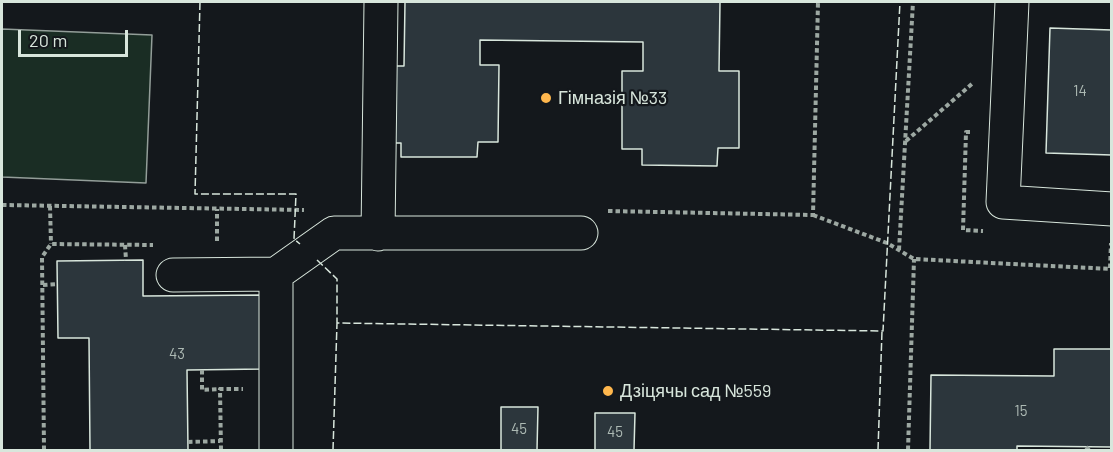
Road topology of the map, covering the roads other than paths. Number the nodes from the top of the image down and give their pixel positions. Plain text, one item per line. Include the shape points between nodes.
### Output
1 (381, 2) edge
2 (1012, 2) edge
3 (1112, 208) edge
4 (581, 233) dead end
5 (378, 234) junction
6 (276, 274) junction
7 (172, 275) road end
8 (276, 450) edge

1 - 5 lane
2 - 3 lane via 1003,202
4 - 5 lane
5 - 6 lane via 334,233
6 - 7 lane
6 - 8 lane

